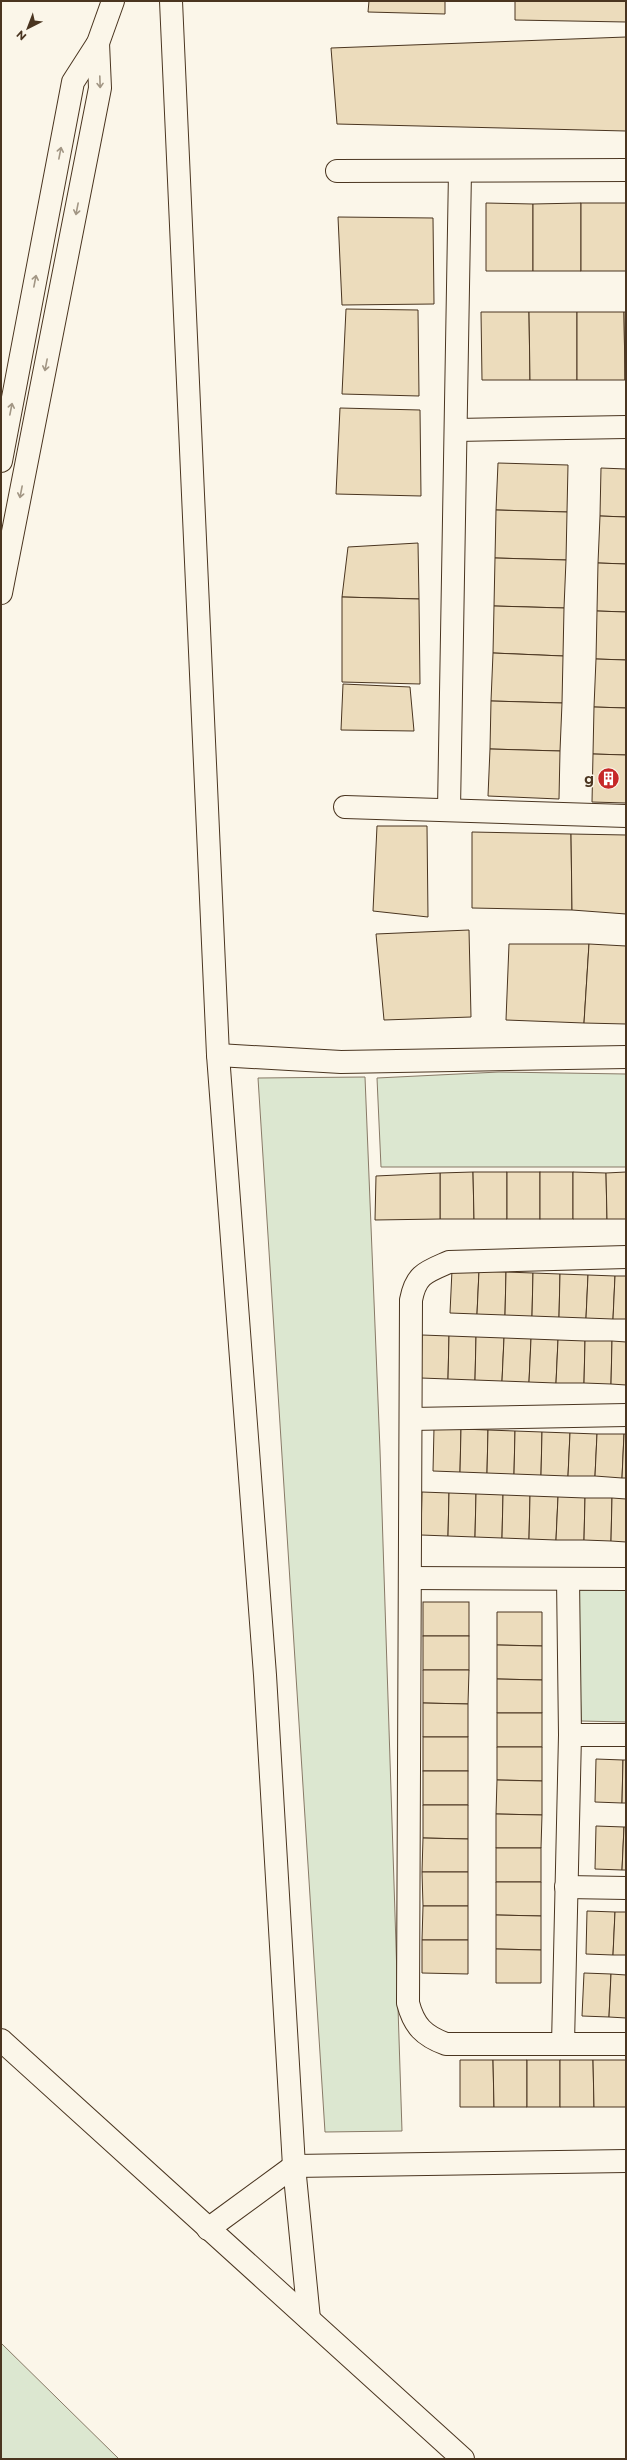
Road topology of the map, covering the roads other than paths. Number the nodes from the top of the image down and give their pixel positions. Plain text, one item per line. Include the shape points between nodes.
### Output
1 (113, 1) edge
2 (171, 1) edge
3 (98, 43) junction
4 (626, 170) edge
5 (337, 171) dead end
6 (460, 171) junction
7 (27, 324) junction
8 (53, 330) junction
9 (626, 427) edge
10 (456, 430) junction
11 (1, 461) edge
12 (1, 593) edge
13 (345, 807) dead end
14 (448, 809) junction
15 (626, 816) edge
16 (218, 1055) junction
17 (626, 1057) edge
18 (626, 1257) edge
19 (626, 1414) edge
20 (410, 1419) junction
21 (411, 1578) junction
22 (568, 1579) junction
23 (626, 1579) edge
24 (570, 1735) junction
25 (626, 1735) edge
26 (566, 1887) junction
27 (626, 1888) edge
28 (1, 2040) edge
29 (563, 2044) junction
30 (626, 2044) edge
31 (626, 2161) edge
32 (294, 2166) junction
33 (208, 2229) junction
34 (309, 2319) junction
35 (463, 2459) edge

1 - 3 street
2 - 16 street
7 -> 3 street via 73,82
3 -> 8 street via 100,88
4 - 6 street
5 - 6 street
6 - 10 street
7 - 8 street
11 -> 7 street
8 -> 12 street
9 - 10 street
10 - 14 street
13 - 14 street
14 - 15 street
16 - 17 street via 341,1062
16 - 32 street via 265,1675
18 - 20 street via 449,1262 429,1270 415,1284 412,1300
19 - 20 street
20 - 21 street
21 - 22 street
21 - 29 street via 408,2003 413,2020 430,2038 446,2044
22 - 23 street
22 - 24 street
24 - 25 street
24 - 26 street
26 - 27 street
26 - 29 street
28 - 33 street
29 - 30 street
31 - 32 street
32 - 33 street
32 - 34 street
33 - 34 street
34 - 35 street

